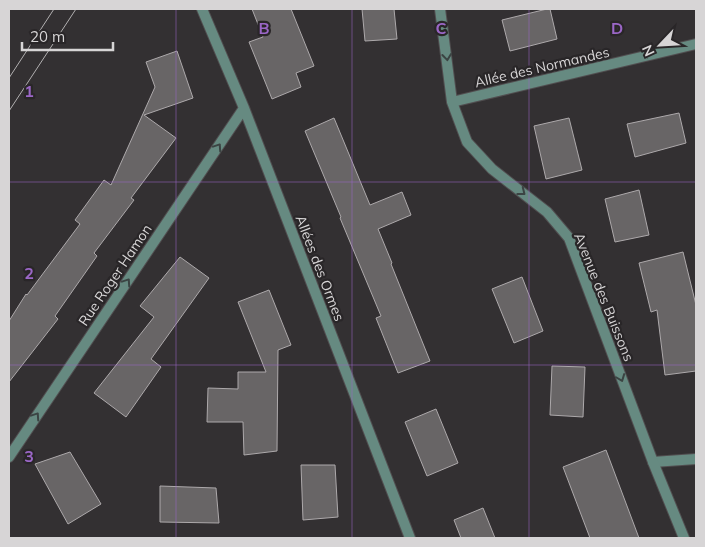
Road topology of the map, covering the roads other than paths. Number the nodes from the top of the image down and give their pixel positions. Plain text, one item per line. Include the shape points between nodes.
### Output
1 (202, 9) edge
2 (440, 9) edge
3 (696, 44) edge
4 (452, 102) junction
5 (244, 108) junction
6 (9, 457) edge
7 (696, 459) edge
8 (654, 462) junction
9 (410, 538) edge
10 (684, 538) edge

1 - 5 street, Allées des Ormes
2 -> 4 street, Avenue des Buissons
3 - 4 street, Allée des Normandes
4 -> 8 street, Avenue des Buissons via 468,142 492,169 547,212 569,238
6 -> 5 street, Rue Roger Hamon
5 - 9 street, Allées des Ormes
7 - 8 street
8 - 10 street, Avenue des Buissons

